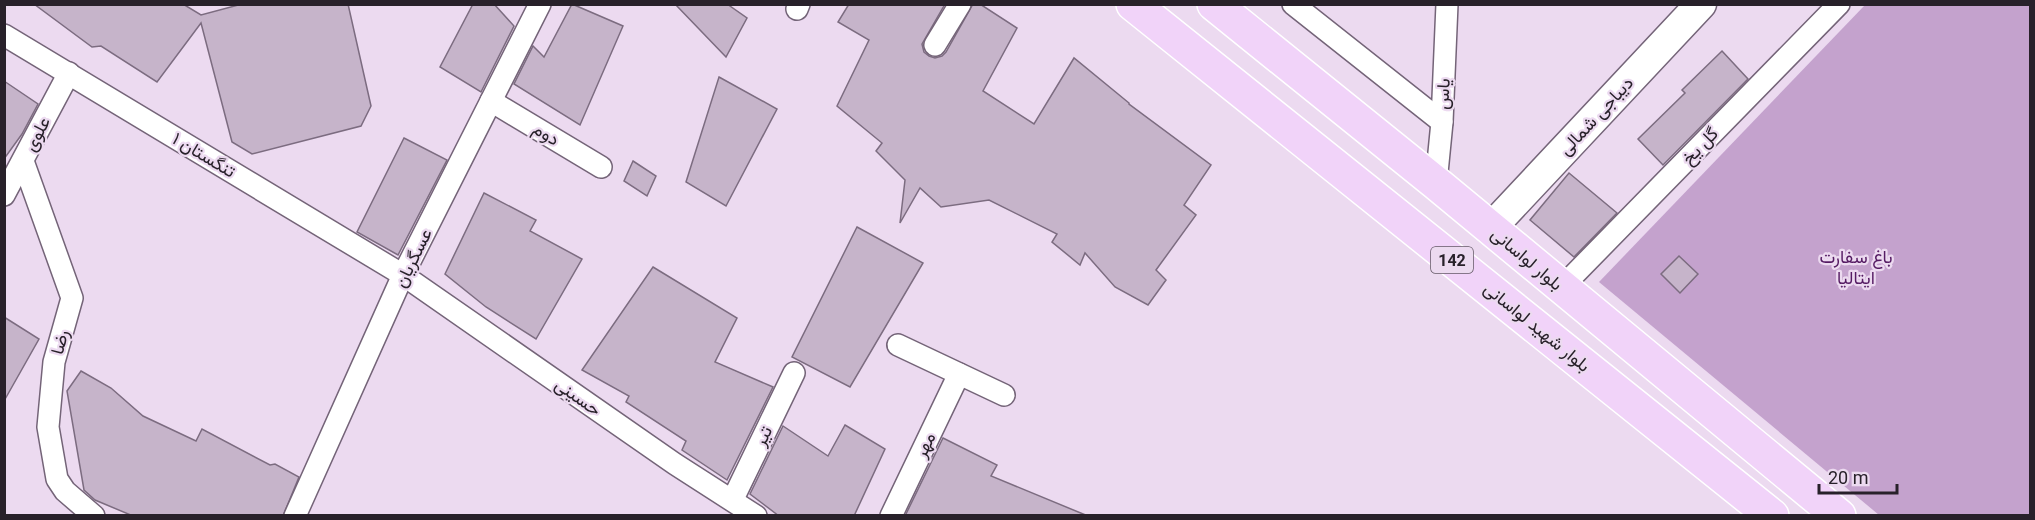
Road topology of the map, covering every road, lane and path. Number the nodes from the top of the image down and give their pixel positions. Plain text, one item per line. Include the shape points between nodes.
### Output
1 (540, 4) edge
2 (960, 4) edge
3 (1133, 4) edge
4 (1214, 4) edge
5 (1293, 4) edge
6 (1447, 4) edge
7 (1701, 4) edge
8 (1839, 4) edge
9 (4, 35) edge
10 (935, 45) dead end
11 (69, 73) junction
12 (491, 101) junction
13 (1442, 122) junction
14 (23, 161) junction
15 (601, 167) dead end
16 (1436, 183) junction
17 (4, 195) edge
18 (1490, 228) junction
19 (403, 275) junction
20 (1561, 288) junction
21 (898, 345) dead end
22 (794, 373) dead end
23 (960, 374) junction
24 (1004, 395) dead end
25 (732, 499) junction
26 (94, 516) edge
27 (296, 516) edge
28 (756, 516) edge
29 (891, 516) edge
30 (1772, 516) edge
31 (1839, 516) edge

1 - 12 street, عسگریان
2 - 10 street
3 - 30 main road, بلوار شهید لواسانی / 142
4 - 16 main road, بلوار لواسانی / 142
5 - 13 street
6 - 13 street, یاس
7 - 18 main road, دیباجی شمالی
8 - 20 street, گل یخ
9 - 11 street, تنگستان ۱
11 - 14 street, علوی
11 - 19 street, تنگستان ۱
12 - 15 street, دوم
12 - 19 street, عسگریان
13 - 16 street, یاس
14 - 17 street, علوی
14 - 26 street, رضا via 72,298 54,362 48,427 57,479 64,491
16 - 18 main road, بلوار لواسانی / 142
18 - 20 main road, بلوار لواسانی / 142
19 - 25 street, حسینی via 675,464
19 - 27 street, عسگریان
20 - 31 main road, بلوار لواسانی / 142
21 - 23 street
22 - 25 street, تیر
23 - 24 street
23 - 29 street, مهر
25 - 28 street, حسینی

